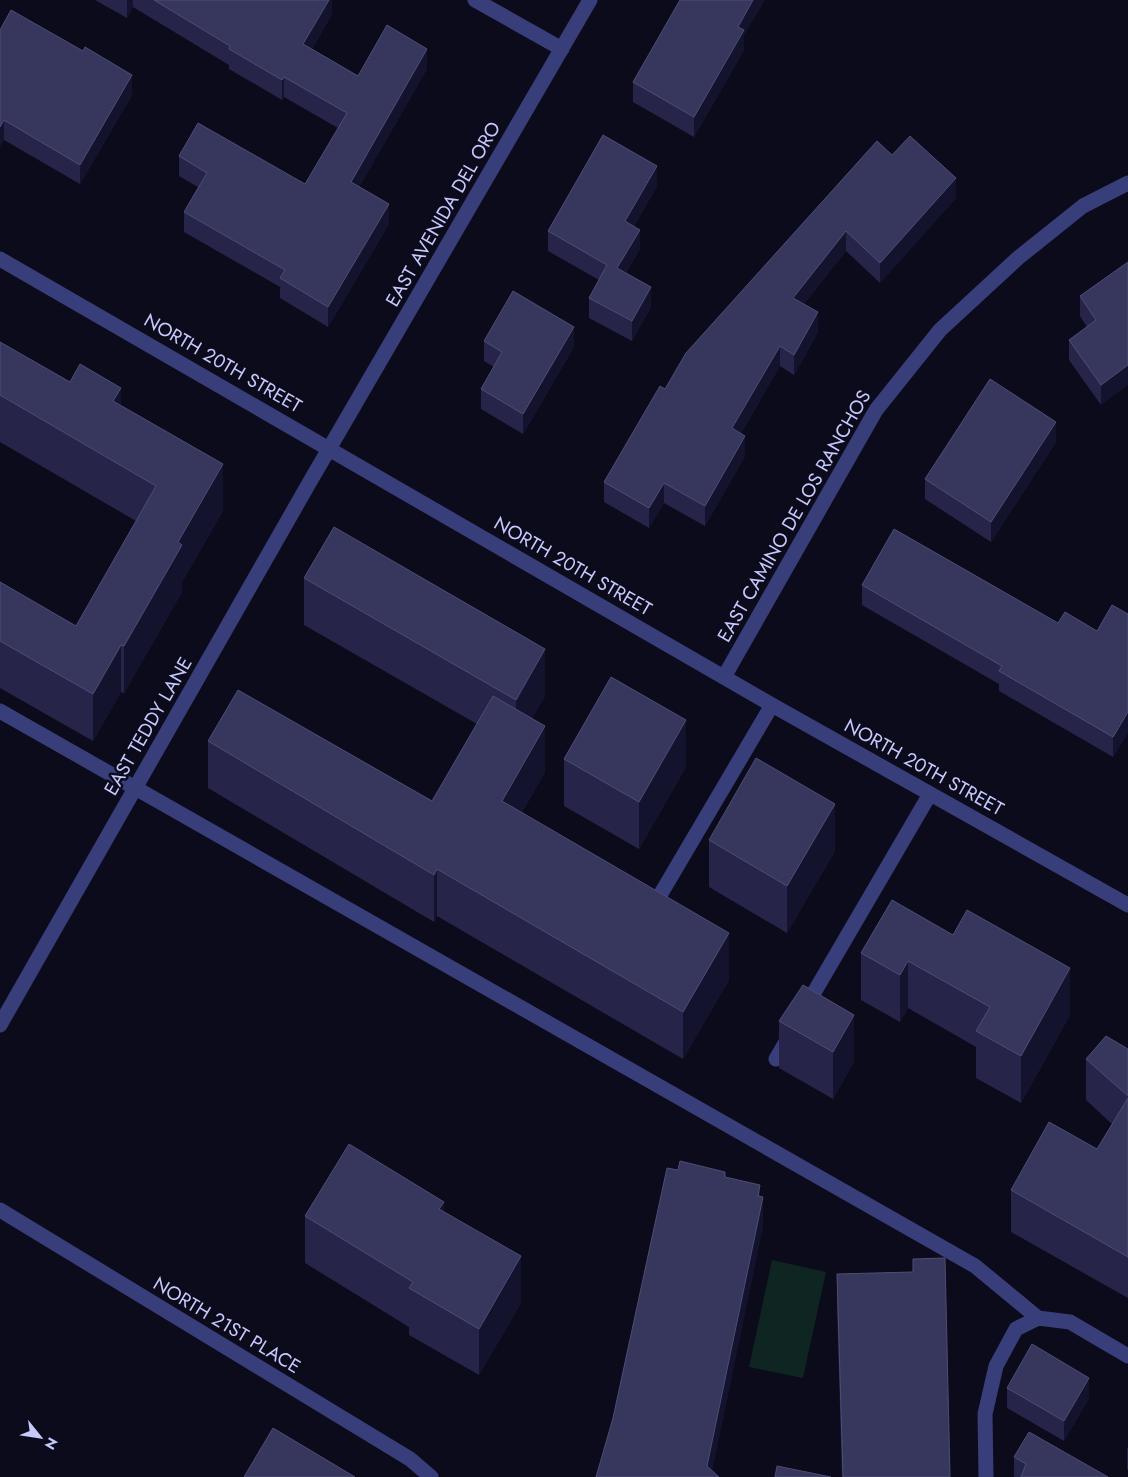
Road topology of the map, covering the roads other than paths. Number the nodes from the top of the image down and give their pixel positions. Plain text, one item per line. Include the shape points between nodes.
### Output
1 (475, 0) edge
2 (590, 0) edge
3 (562, 49) junction
4 (1128, 182) edge
5 (0, 259) edge
6 (330, 448) junction
7 (724, 677) junction
8 (772, 704) junction
9 (0, 711) edge
10 (135, 788) junction
11 (930, 794) junction
12 (656, 902) edge
13 (1128, 905) edge
14 (0, 1025) edge
15 (776, 1059) dead end
16 (0, 1210) edge
17 (1038, 1318) junction
18 (1128, 1356) edge
19 (431, 1477) edge
20 (986, 1477) edge

1 - 3 street
2 - 3 street, EAST AVENIDA DEL ORO
3 - 6 street, EAST AVENIDA DEL ORO
4 - 7 street, EAST CAMINO DE LOS RANCHOS via 1083,206 1018,258 940,330 876,410
5 - 6 street, NORTH 20TH STREET
6 - 7 street, NORTH 20TH STREET
6 - 10 street, EAST TEDDY LANE
7 - 8 street, NORTH 20TH STREET
8 - 11 street, NORTH 20TH STREET
8 - 12 street
9 - 10 street
10 - 14 street, EAST TEDDY LANE
10 - 17 street via 975,1266
11 - 13 street, NORTH 20TH STREET
11 - 15 street
16 - 19 street, NORTH 21ST PLACE via 410,1459
17 - 18 street via 1070,1322
17 - 20 street via 1016,1329 996,1366 986,1414

